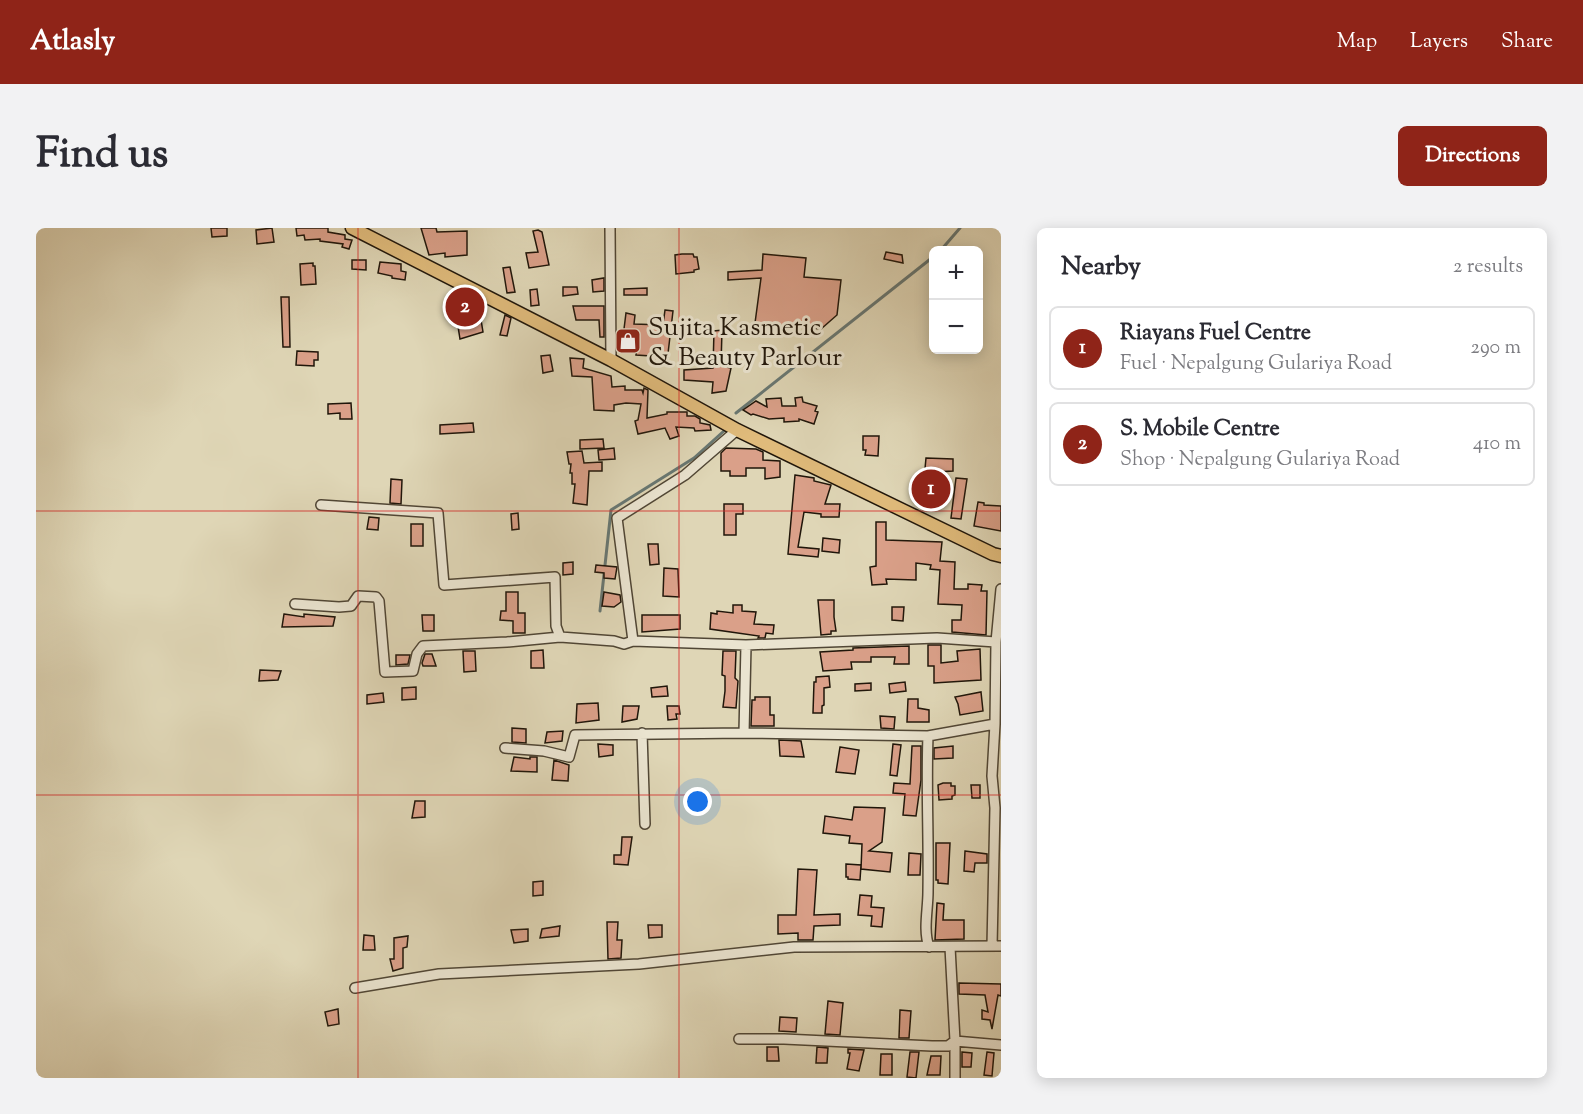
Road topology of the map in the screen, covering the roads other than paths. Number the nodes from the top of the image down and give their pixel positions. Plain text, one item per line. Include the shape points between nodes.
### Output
1 (352, 228) edge
2 (610, 228) edge
3 (611, 360) junction
4 (737, 430) junction
5 (321, 505) dead end
6 (1001, 556) edge
7 (1001, 589) edge
8 (295, 604) dead end
9 (560, 637) junction
10 (633, 641) junction
11 (996, 642) junction
12 (746, 645) junction
13 (995, 724) junction
14 (642, 733) junction
15 (744, 733) junction
16 (928, 736) junction
17 (506, 748) dead end
18 (645, 824) dead end
19 (996, 946) edge
20 (929, 947) junction
21 (950, 947) junction
22 (355, 988) dead end
23 (739, 1039) dead end
24 (955, 1041) junction
25 (1001, 1044) edge
26 (955, 1078) edge

1 - 3 main road
2 - 3 street
3 - 4 main road
4 - 6 main road
4 - 10 street via 685,475 617,518
5 - 9 street via 438,513 444,585 555,577 555,626
7 - 11 street
8 - 9 street via 351,606 358,596 376,597 385,672 413,671 423,646
9 - 10 street via 624,644
10 - 12 street
11 - 12 street via 937,638
11 - 13 street
12 - 15 street
13 - 16 street
13 - 19 street via 992,776
14 - 15 street
14 - 17 street via 575,735 569,757
14 - 18 street
15 - 16 street
16 - 20 street
19 - 21 street
20 - 21 street
20 - 22 street via 794,947 639,964 439,974
21 - 24 street
23 - 24 street via 932,1046 948,1046
24 - 25 street
24 - 26 street

